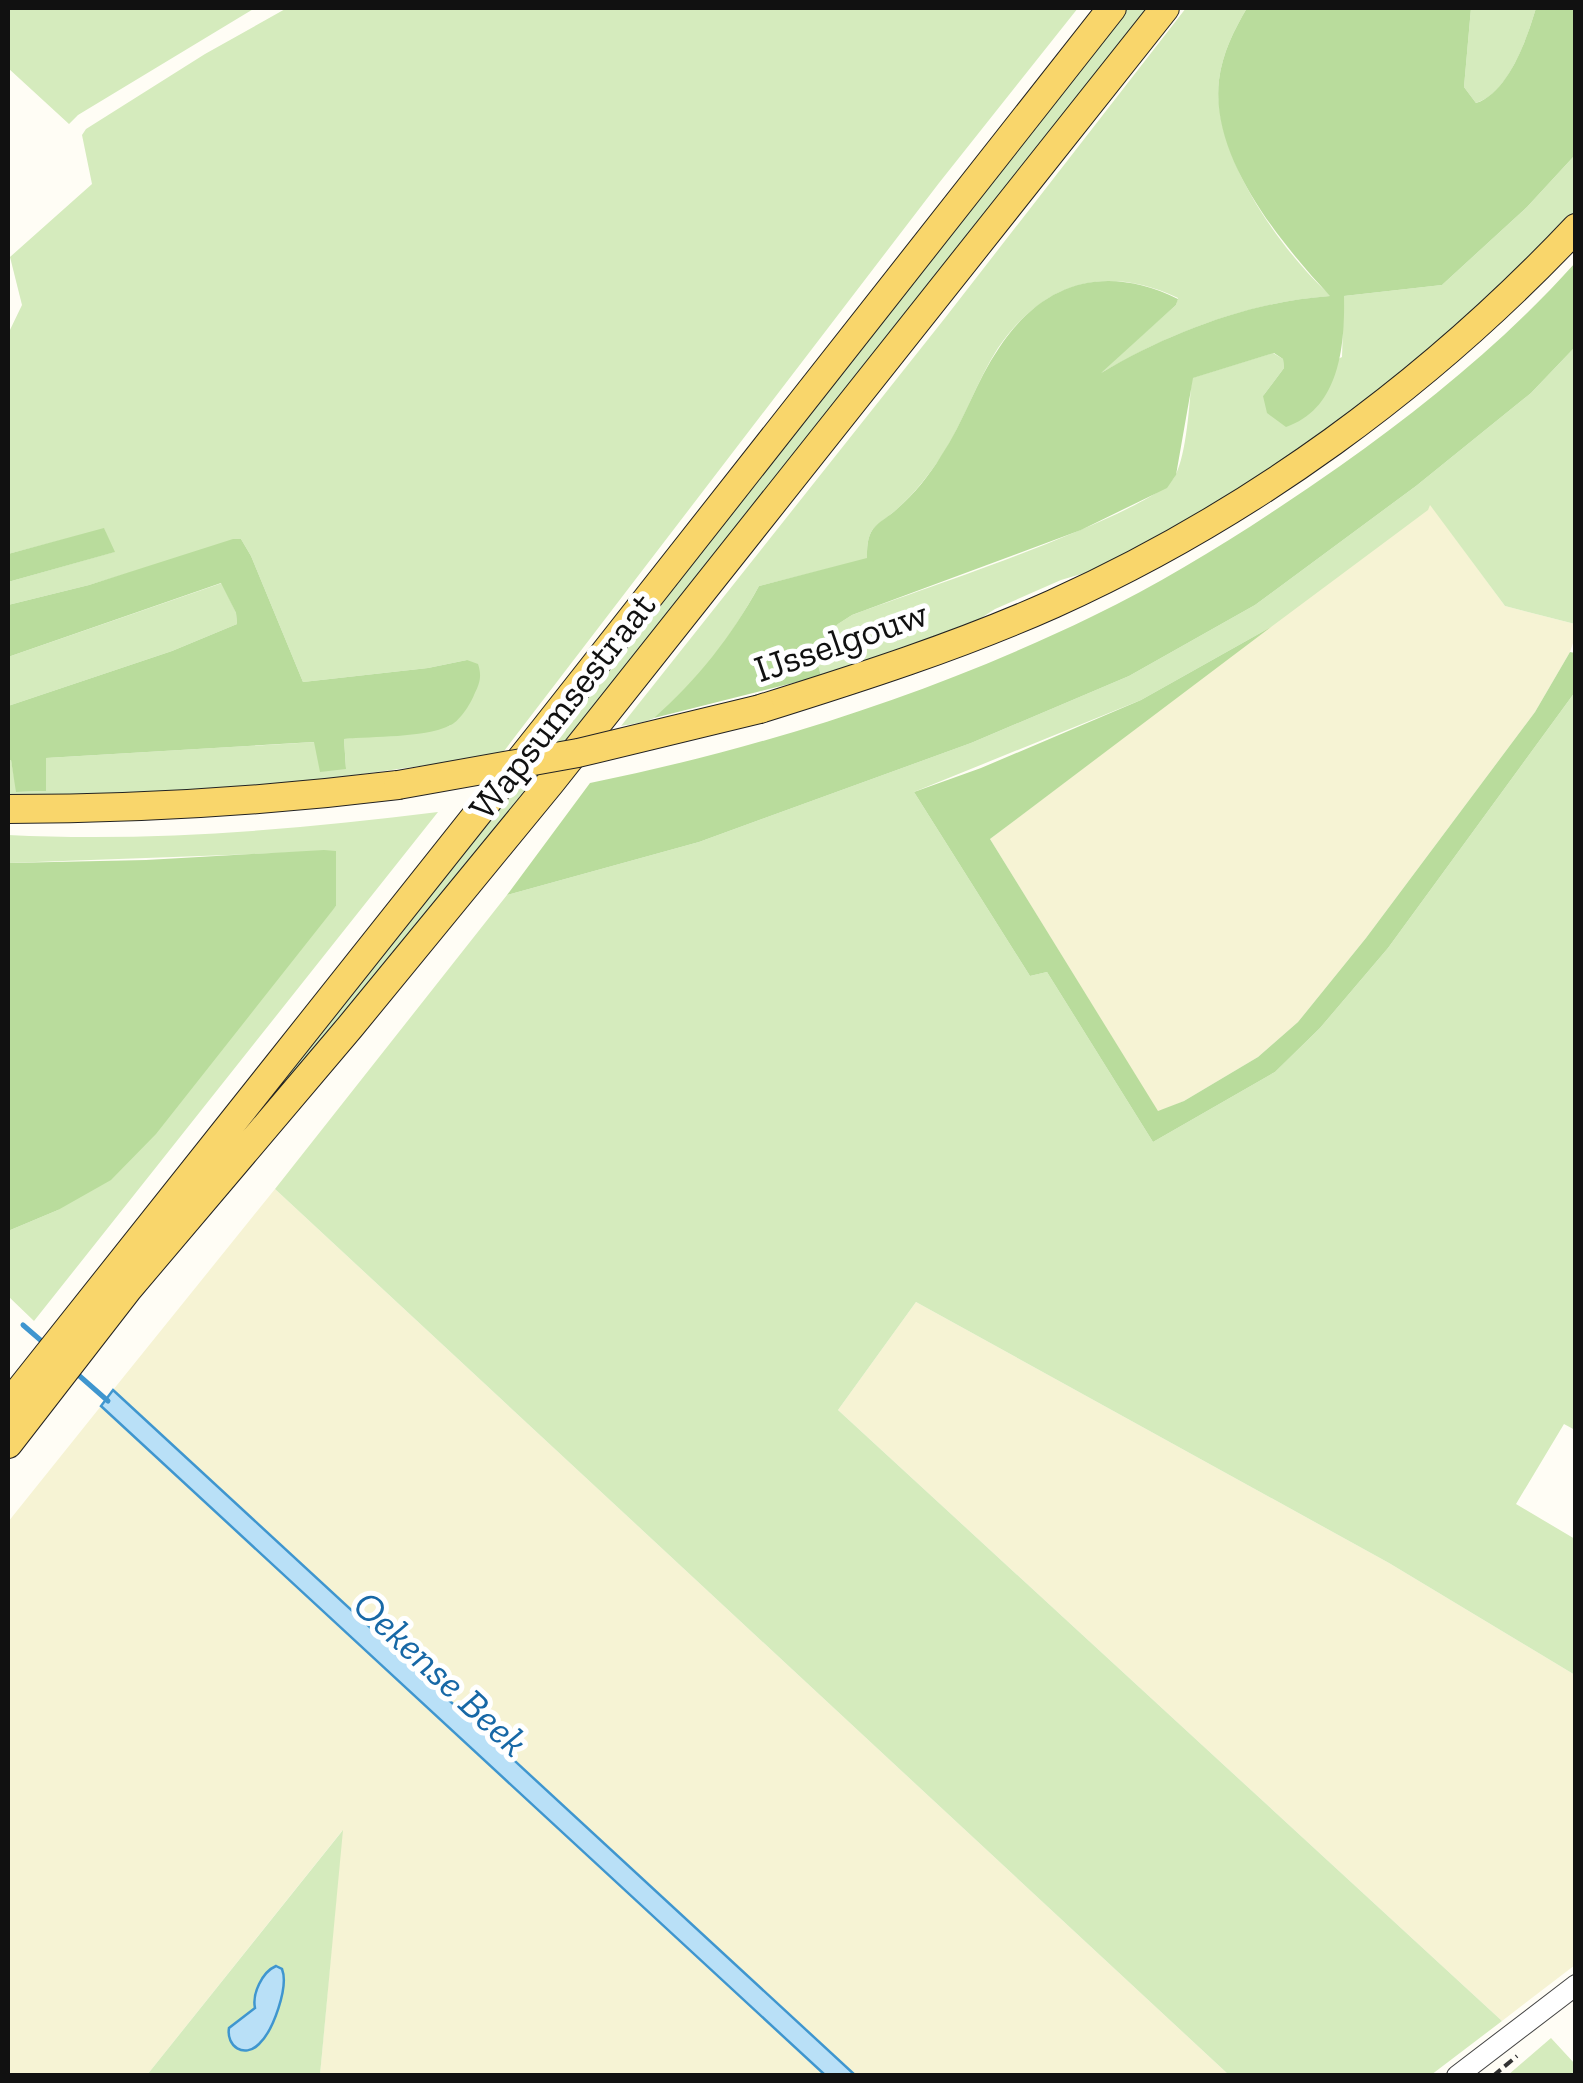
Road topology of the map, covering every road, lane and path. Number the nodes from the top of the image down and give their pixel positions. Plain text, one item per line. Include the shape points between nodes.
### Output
1 (1112, 8) edge
2 (1165, 8) edge
3 (1576, 228) edge
4 (8, 809) edge
5 (67, 1348) junction
6 (46, 1375) junction
7 (8, 1405) edge
8 (8, 1444) edge
9 (1576, 1985) edge
10 (1457, 2076) edge

1 - 5 main road, Wapsumsestraat
2 - 5 main road, Wapsumsestraat via 538,797
3 - 4 main road, IJsselgouw, bridge via 1401,392 1256,494 1154,555 1052,604 864,677 578,753 398,785 237,802
5 - 6 main road, Wapsumsestraat
6 - 7 main road, Wapsumsestraat
6 - 8 main road, Wapsumsestraat
9 - 10 street

